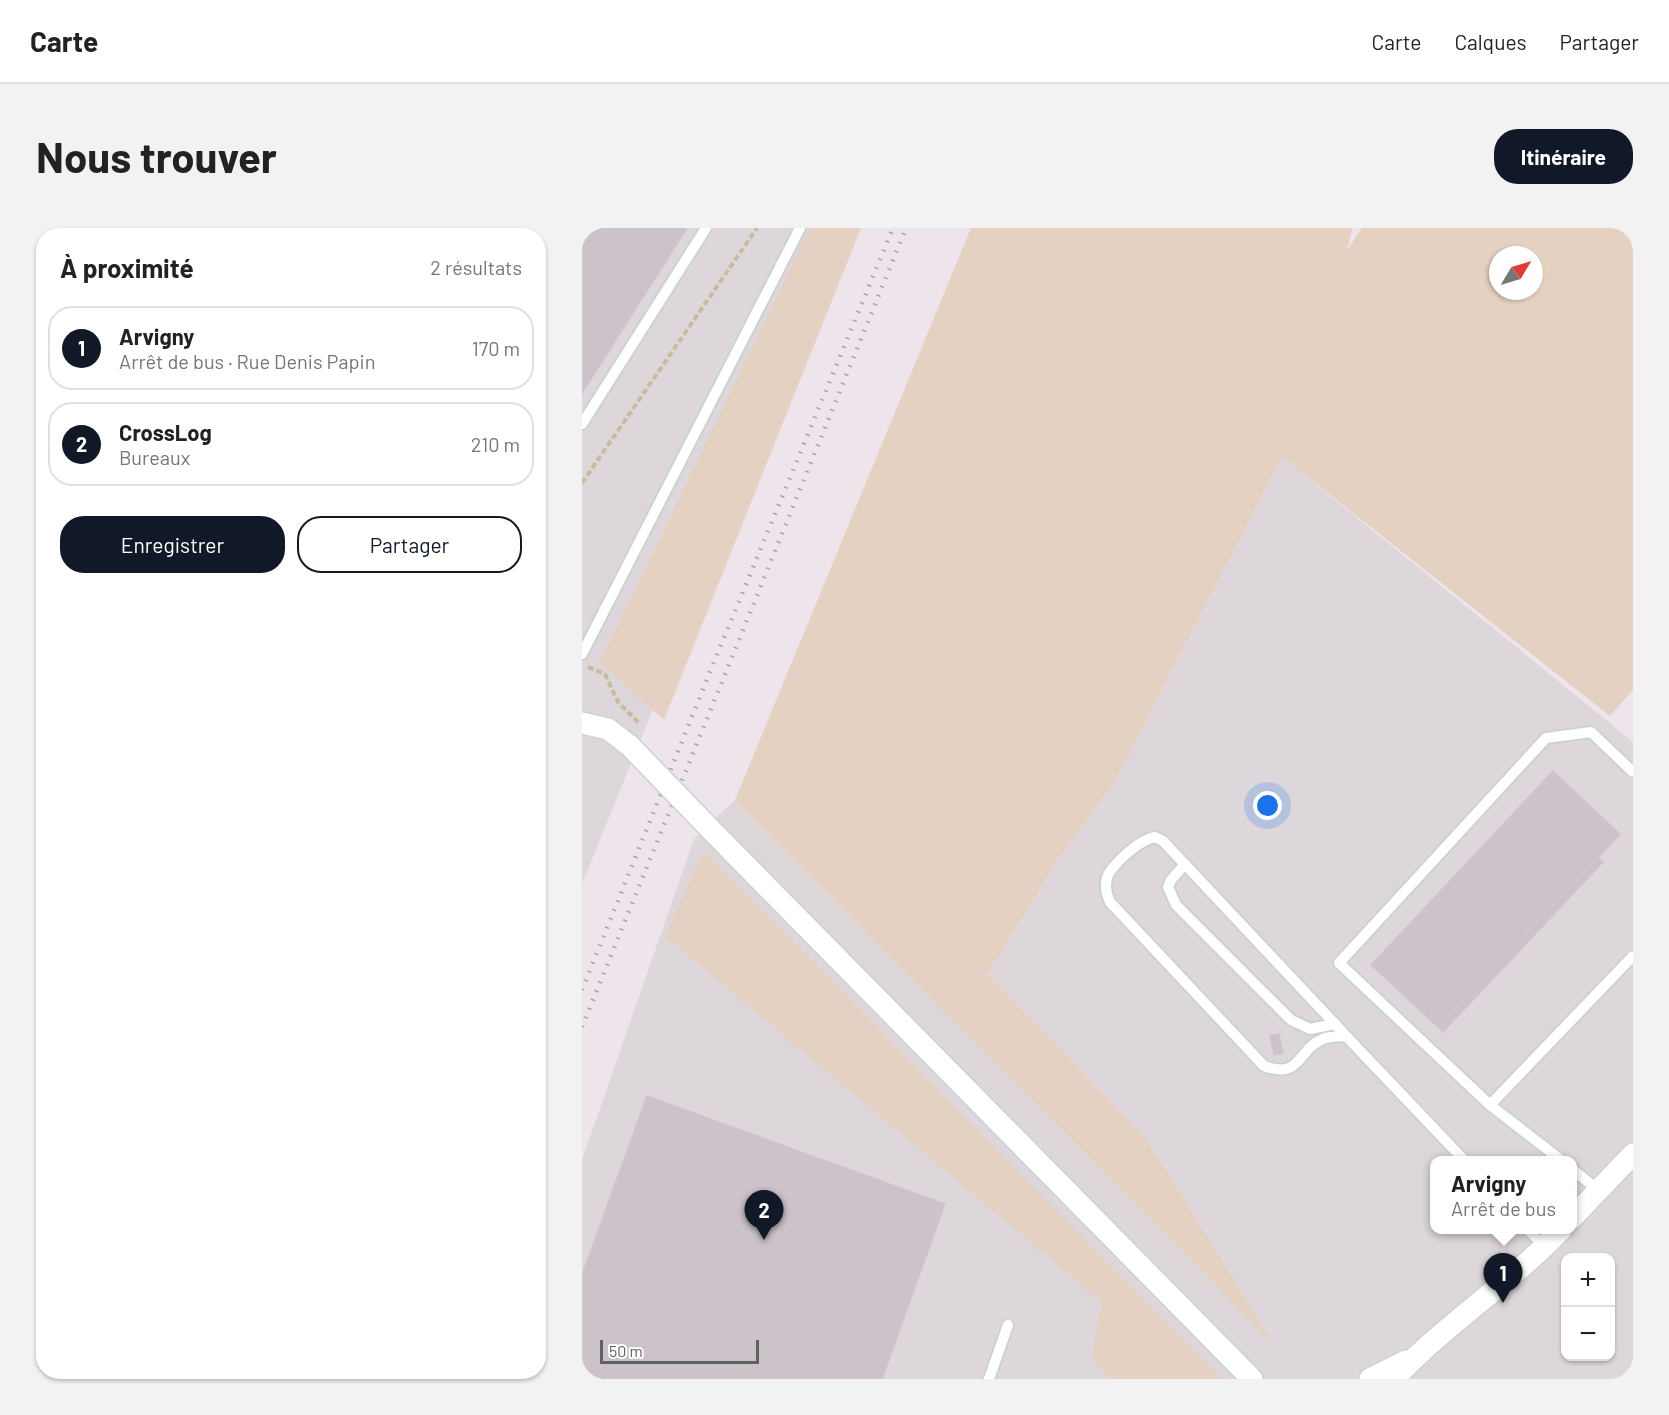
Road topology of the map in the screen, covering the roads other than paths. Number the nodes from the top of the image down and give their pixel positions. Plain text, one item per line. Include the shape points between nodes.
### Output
1 (706, 228) edge
2 (800, 228) edge
3 (582, 424) edge
4 (582, 654) edge
5 (582, 723) edge
6 (1633, 772) edge
7 (1185, 864) junction
8 (1633, 956) edge
9 (1335, 1024) junction
10 (1346, 1036) junction
11 (1490, 1105) junction
12 (1633, 1154) edge
13 (1459, 1156) edge
14 (1555, 1156) edge
15 (1577, 1173) edge
16 (1598, 1190) junction
17 (1577, 1213) edge
18 (1532, 1234) edge
19 (1557, 1234) edge
20 (1544, 1246) junction
21 (1008, 1325) dead end
22 (1417, 1355) junction
23 (989, 1379) edge
24 (1253, 1379) edge
25 (1370, 1379) edge
26 (1394, 1379) edge

1 - 3 lane
2 - 4 lane
5 - 24 street, bridge via 608,729 630,746
6 - 11 lane via 1591,732 1546,738 1340,963
7 - 9 lane
7 - 9 lane via 1168,887 1176,905 1291,1020 1310,1029
7 - 10 lane via 1155,837 1142,841 1108,874 1110,902 1264,1066 1288,1069 1324,1038
8 - 11 lane
9 - 10 lane
10 - 13 lane
11 - 14 lane
12 - 16 street
15 - 16 lane
16 - 17 street
18 - 20 lane
19 - 20 street
20 - 22 street
21 - 23 lane
22 - 25 street
22 - 26 street

